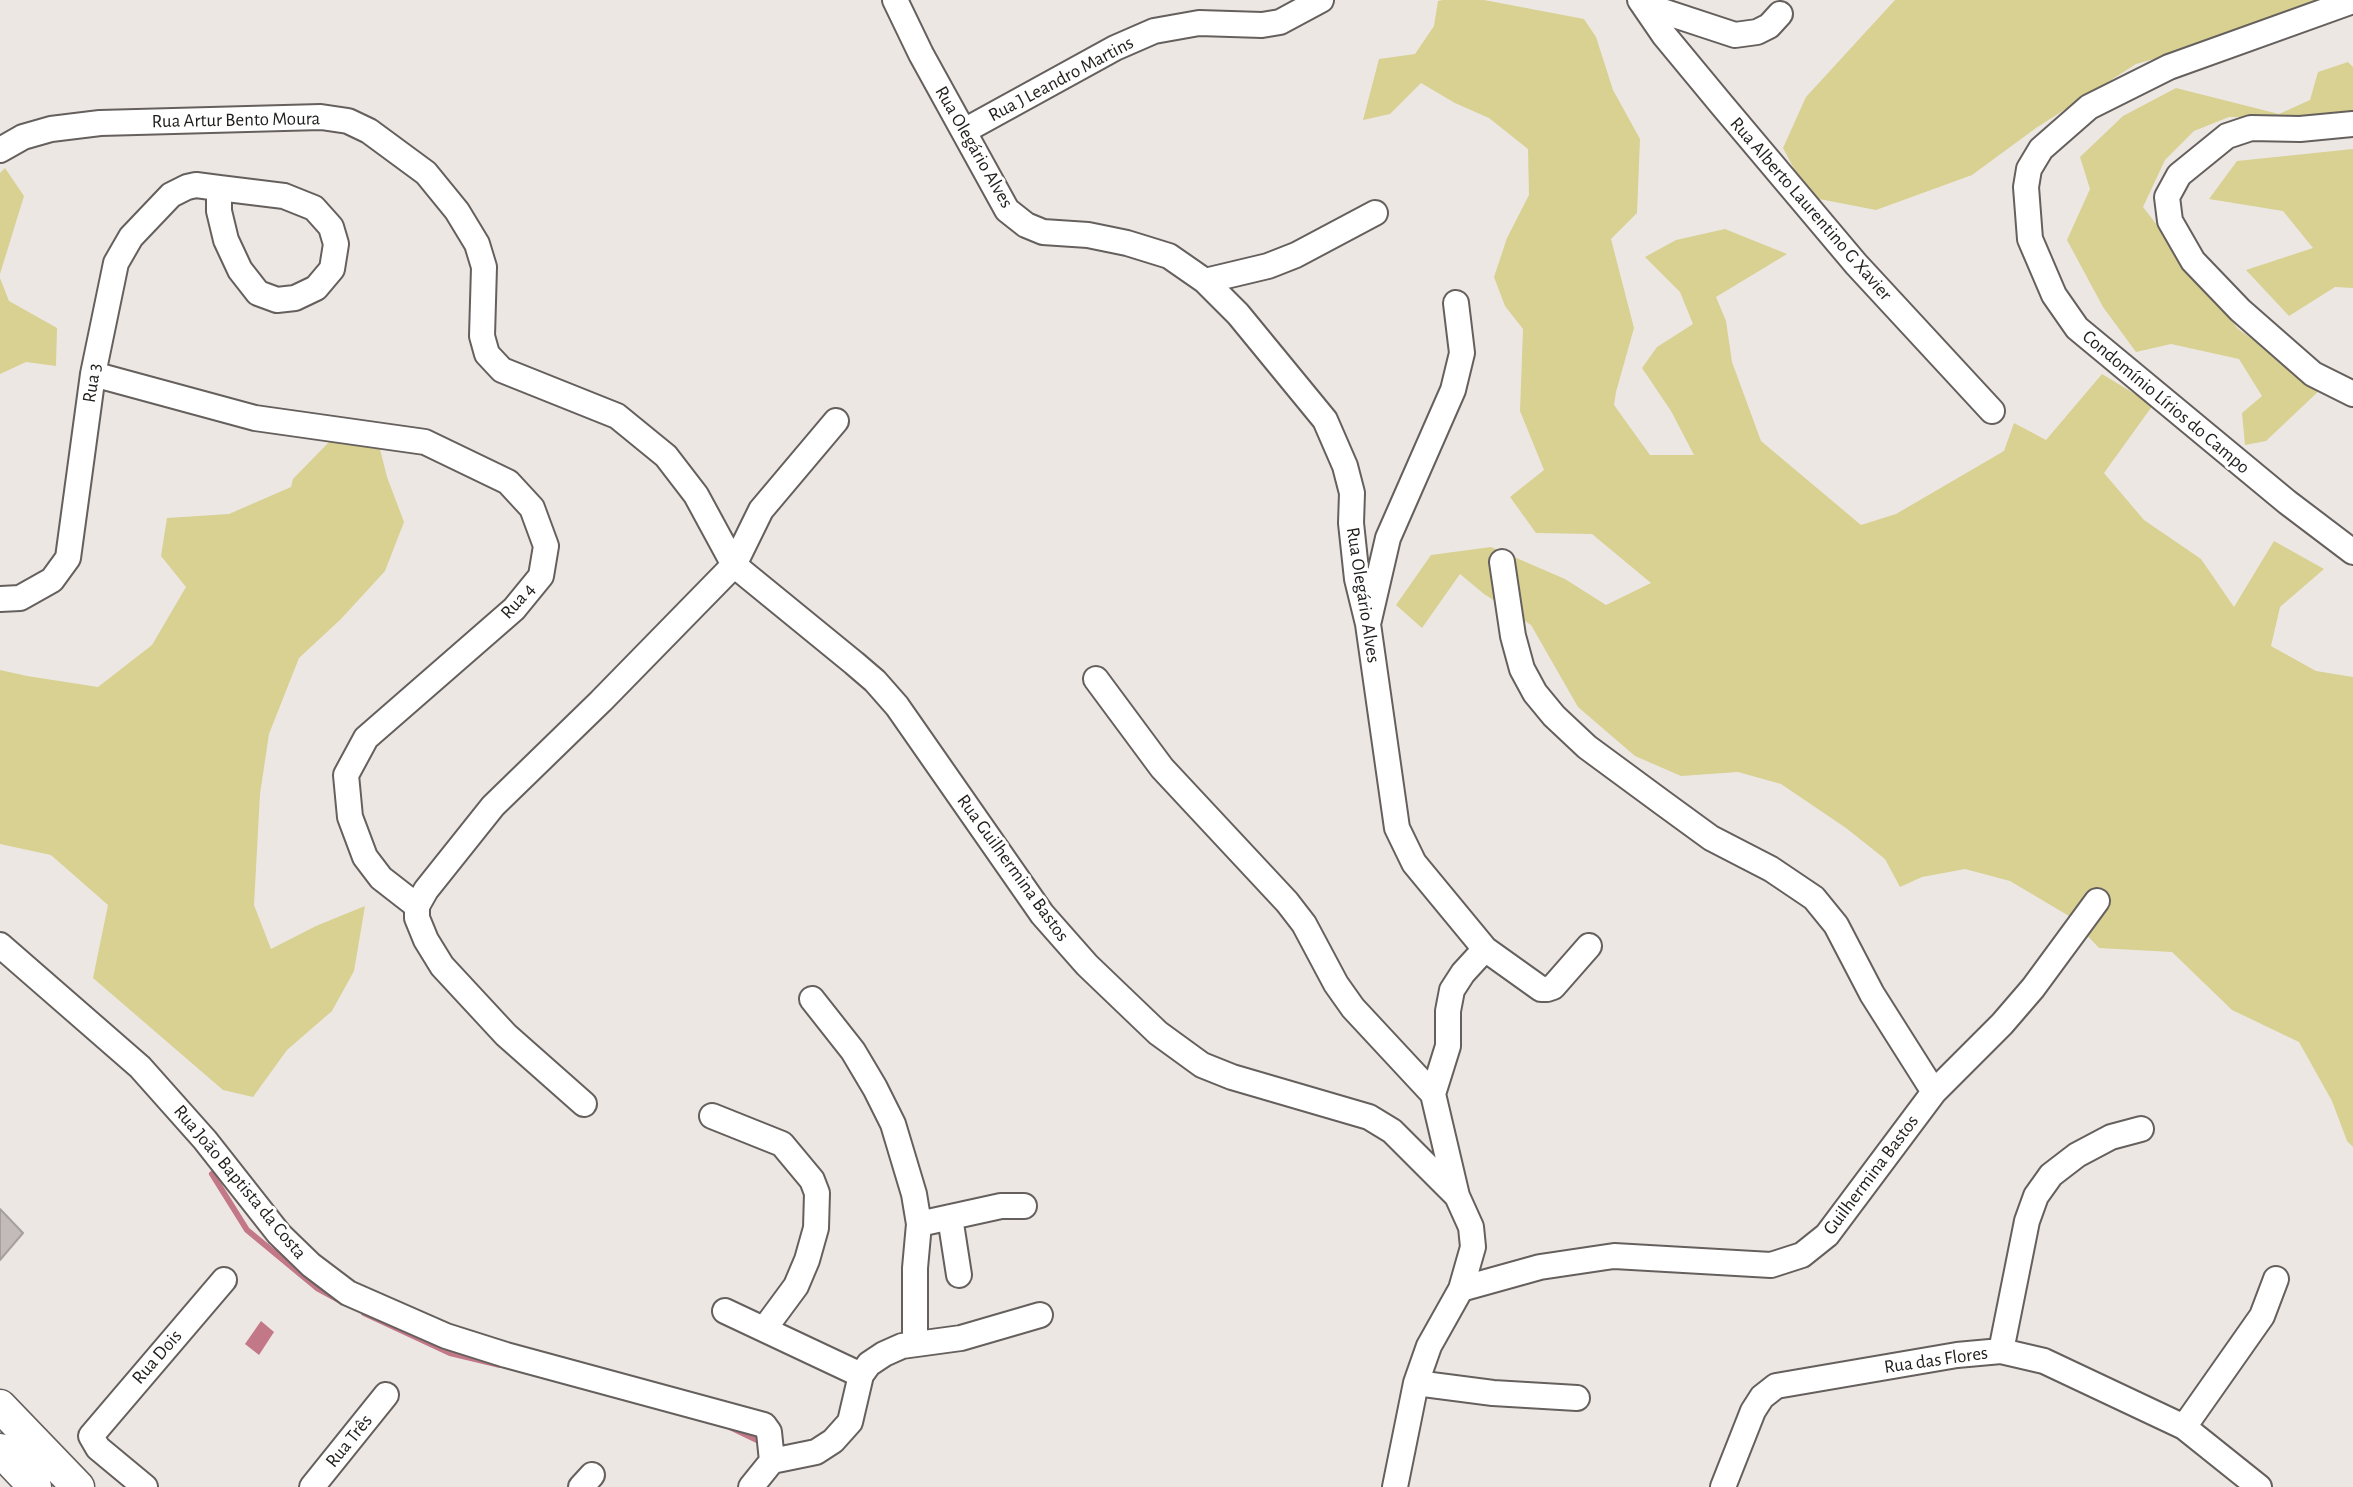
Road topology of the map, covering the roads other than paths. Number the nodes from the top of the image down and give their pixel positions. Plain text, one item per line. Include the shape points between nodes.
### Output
1 (895, 0) edge
2 (1321, 0) edge
3 (2353, 1) edge
4 (1642, 3) edge
5 (1780, 14) dead end
6 (2353, 124) edge
7 (964, 131) junction
8 (0, 150) edge
9 (219, 188) junction
10 (1375, 213) dead end
11 (1205, 281) junction
12 (1456, 303) dead end
13 (93, 374) junction
14 (2353, 394) edge
15 (1992, 411) dead end
16 (836, 421) dead end
17 (2353, 552) edge
18 (1503, 562) dead end
19 (734, 565) junction
20 (0, 600) edge
21 (1368, 624) junction
22 (1096, 680) dead end
23 (2097, 901) dead end
24 (417, 906) junction
25 (0, 945) edge
26 (1589, 946) dead end
27 (1485, 950) junction
28 (812, 999) dead end
29 (1934, 1092) junction
30 (1433, 1094) junction
31 (584, 1104) dead end
32 (712, 1116) dead end
33 (2141, 1129) dead end
34 (1457, 1196) junction
35 (1024, 1206) dead end
36 (950, 1217) junction
37 (919, 1224) junction
38 (958, 1275) dead end
39 (2276, 1279) dead end
40 (224, 1280) dead end
41 (1461, 1289) junction
42 (725, 1311) dead end
43 (1040, 1315) dead end
44 (765, 1328) junction
45 (915, 1343) junction
46 (2001, 1351) junction
47 (861, 1375) junction
48 (1416, 1383) junction
49 (386, 1395) dead end
50 (1577, 1398) dead end
51 (0, 1406) edge
52 (2184, 1427) junction
53 (0, 1450) edge
54 (772, 1461) junction
55 (35, 1487) edge
56 (78, 1487) edge
57 (145, 1487) edge
58 (312, 1487) edge
59 (751, 1487) edge
60 (1395, 1487) edge
61 (1723, 1487) edge
62 (2259, 1487) edge

1 - 7 street, Rua Olegário Alves
2 - 7 street, Rua J Leandro Martins via 1271,24 1199,23 1154,32 1115,48
3 - 17 street, Condomínio Lírios do Campo via 2169,66 2089,107 2041,149 2029,169 2026,187 2030,239 2054,295 2077,328
4 - 5 street via 1735,35 1758,32
4 - 15 street, Rua Alberto Laurentino G Xavier via 1856,264
6 - 14 street via 2251,128 2227,136 2179,175 2167,197 2170,221 2193,261 2313,374
7 - 11 street, Rua Olegário Alves via 1007,210 1026,226 1127,243 1169,256
8 - 19 street, Rua Artur Bento Moura via 51,129 100,123 321,117 348,121 369,131 426,173 477,244 484,267 482,336 487,354 502,370 617,416 666,456 696,495
9 - 9 street, Rua 3 via 226,240 240,270 258,293 277,300 316,288 332,269 336,244 331,227 314,208 284,196
9 - 13 street, Rua 3 via 196,185 170,195 131,237 116,263
10 - 11 street via 1268,267
11 - 21 street, Rua Olegário Alves via 1325,420 1352,493 1357,579
12 - 21 street via 1462,353 1453,390 1388,538
13 - 20 street, Rua 3 via 68,558 52,580 20,597
13 - 24 street, Rua 4 via 255,418 425,442 508,482 532,508 546,546 541,576 514,609 366,738 346,775 350,817 365,857 381,878
16 - 19 street via 761,510
18 - 29 street via 1513,636 1535,694 1587,747 1711,838 1814,898 1836,925 1872,994
19 - 24 street via 493,806
19 - 34 street, Rua Guilhermina Bastos via 874,681 897,706 1042,914 1158,1033 1202,1065 1222,1073 1369,1117 1392,1131
21 - 27 street, Rua Olegário Alves via 1397,828 1414,863
22 - 30 street via 1162,768 1287,902 1353,1008
23 - 29 street, Guilhermina Bastos via 2033,988
24 - 31 street via 426,940 442,965 506,1035
25 - 54 street, Rua João Baptista da Costa via 140,1067 279,1234 348,1293 458,1340 764,1424
26 - 27 street, Rua Olegário Alves via 1547,989
27 - 30 street via 1452,990 1448,1046
28 - 37 street via 853,1051 893,1124
29 - 41 street, Guilhermina Bastos via 1827,1235 1802,1255 1771,1265 1614,1256 1540,1267
30 - 34 street
32 - 44 street via 782,1144 817,1192 816,1228 807,1260 796,1286
33 - 46 street via 2111,1137 2077,1155 2051,1175 2036,1196
34 - 41 street, Rua Guilhermina Bastos via 1471,1227 1473,1247
35 - 36 street
36 - 37 street
36 - 38 street
37 - 45 street
39 - 52 street via 2262,1316
40 - 57 street, Rua Dois via 92,1436 98,1448
41 - 48 street, Rua Guilhermina Bastos via 1429,1346
42 - 44 street
43 - 45 street via 961,1338
44 - 47 street
45 - 47 street via 884,1354
46 - 52 street, Rua das Flores via 2044,1361
46 - 61 street, Rua das Flores via 1957,1354 1776,1386 1753,1411
47 - 54 street via 850,1422 833,1441 816,1452
48 - 50 street
48 - 60 street, Rua Guilhermina Bastos
49 - 58 street, Rua Três
51 - 56 main road
52 - 62 street, Rua das Flores
53 - 55 main road
54 - 59 street

